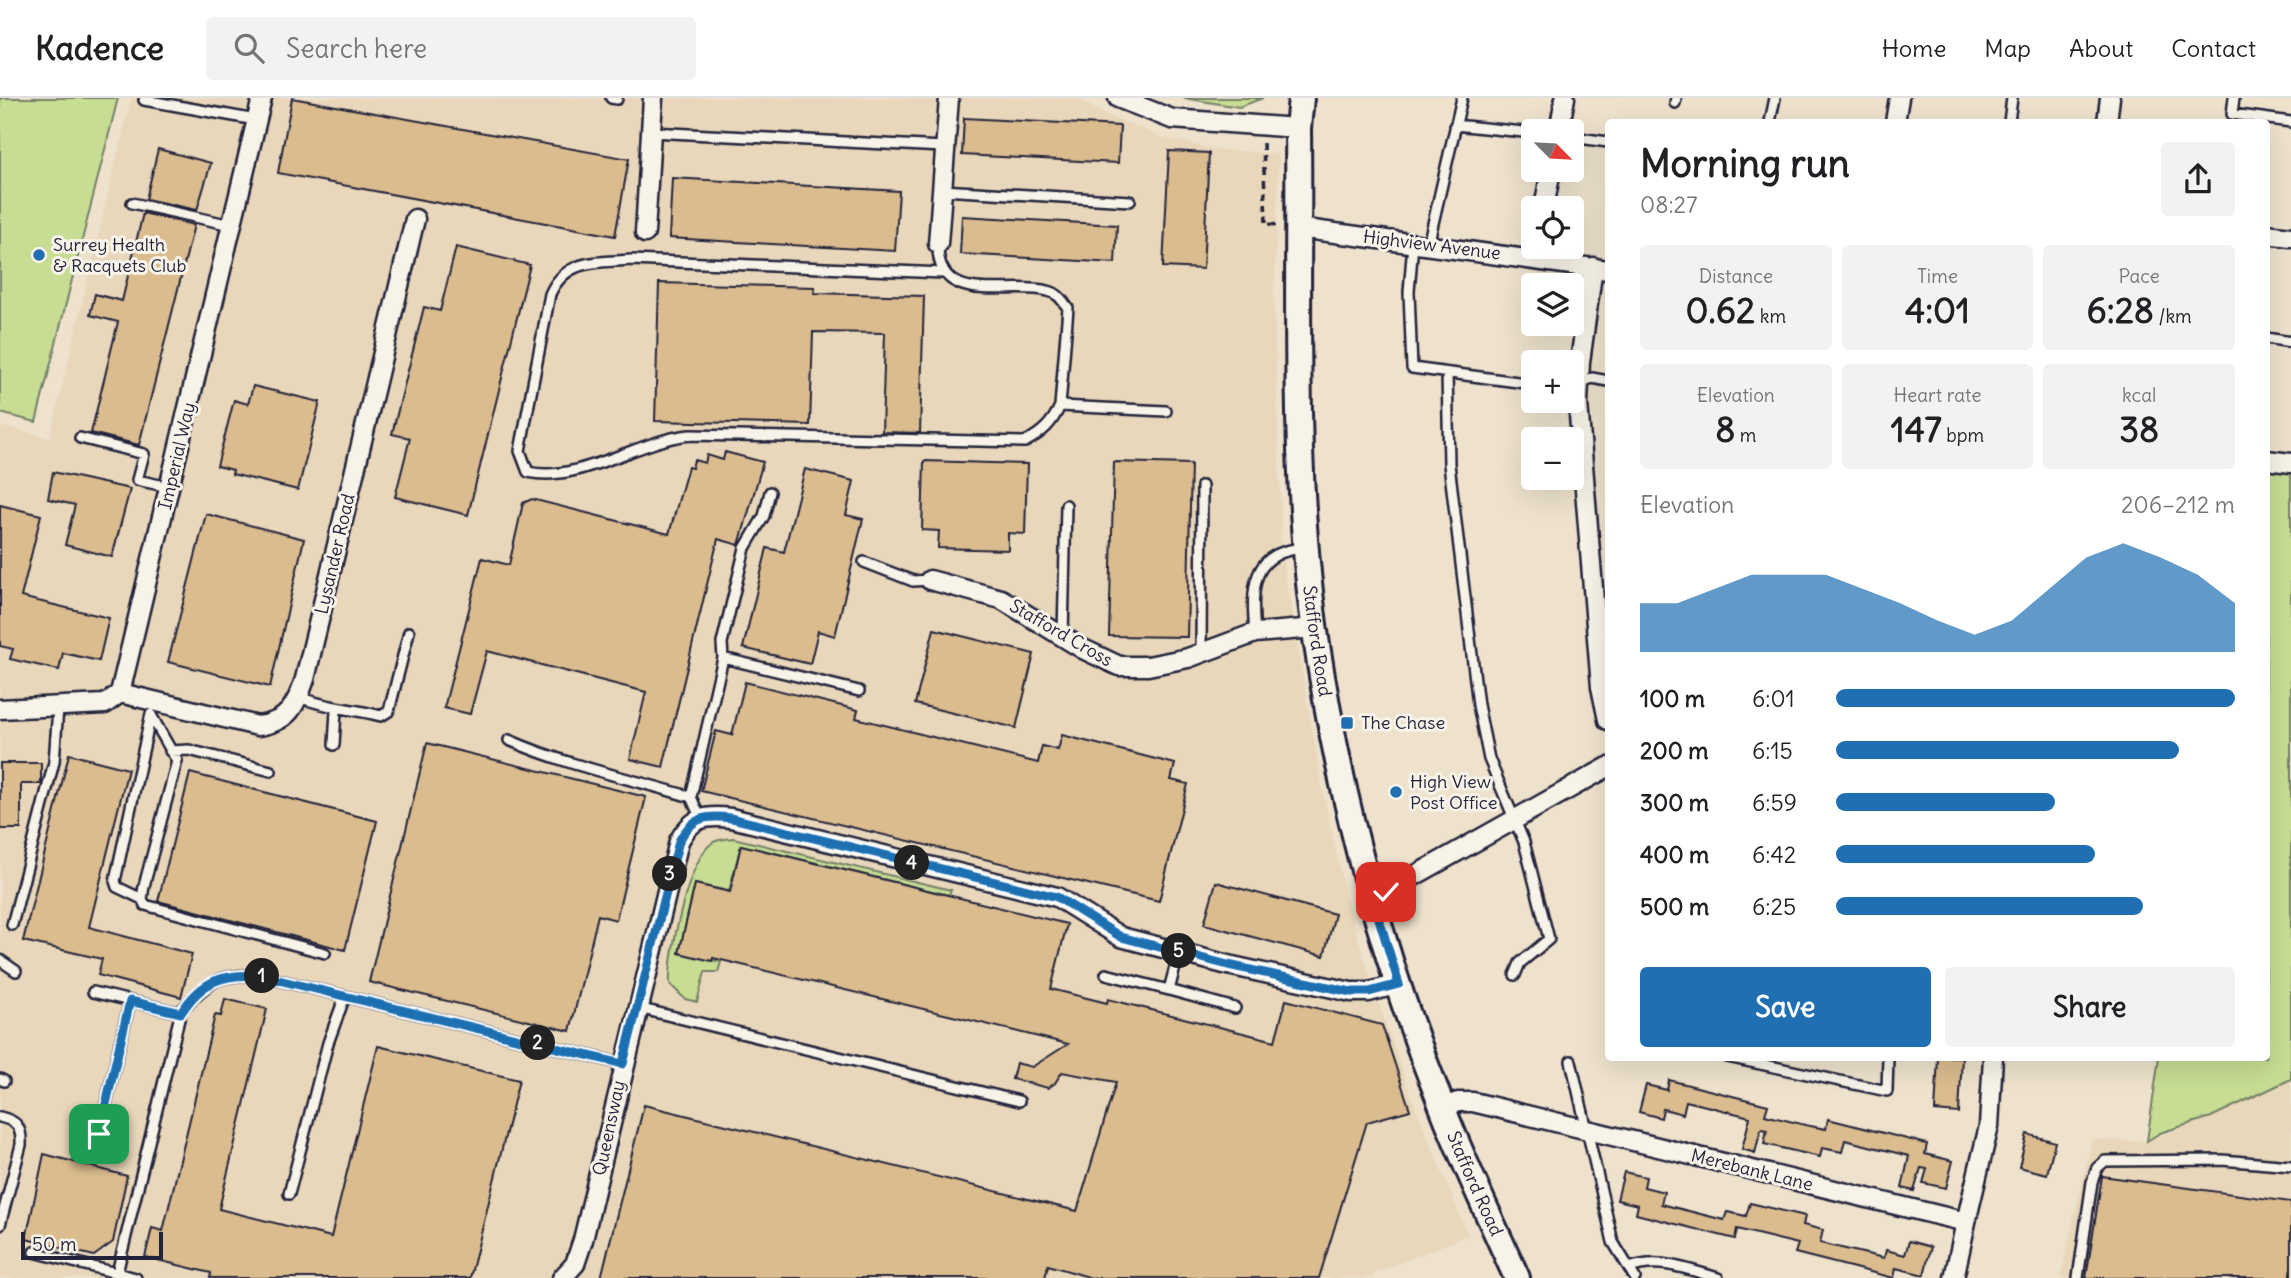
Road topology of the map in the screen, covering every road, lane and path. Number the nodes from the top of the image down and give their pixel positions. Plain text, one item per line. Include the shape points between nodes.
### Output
1 (262, 98) edge
2 (653, 98) edge
3 (949, 98) edge
4 (1118, 98) edge
5 (1301, 98) edge
6 (1462, 98) edge
7 (1565, 98) edge
8 (1775, 98) edge
9 (1899, 98) edge
10 (2012, 98) edge
11 (2110, 98) edge
12 (2234, 98) edge
13 (144, 100) dead end
14 (2231, 118) edge
15 (1561, 119) edge
16 (1771, 119) edge
17 (1896, 119) edge
18 (2008, 119) edge
19 (2107, 119) edge
20 (256, 120) junction
21 (2270, 121) edge
22 (2291, 122) edge
23 (1455, 125) junction
24 (1262, 127) junction
25 (1298, 128) junction
26 (651, 132) junction
27 (1521, 132) edge
28 (1584, 139) edge
29 (1605, 142) edge
30 (943, 147) junction
31 (942, 190) junction
32 (1130, 201) dead end
33 (132, 203) dead end
34 (415, 219) dead end
35 (231, 225) junction
36 (1298, 228) junction
37 (645, 233) dead end
38 (2270, 234) edge
39 (2291, 237) edge
40 (938, 244) joint
41 (1420, 244) junction
42 (1521, 251) edge
43 (1563, 259) edge
44 (1601, 269) edge
45 (943, 273) junction
46 (2270, 339) edge
47 (2291, 342) edge
48 (1583, 350) edge
49 (1447, 373) junction
50 (1605, 380) edge
51 (1584, 381) edge
52 (1521, 382) edge
53 (1060, 406) junction
54 (1166, 411) dead end
55 (1577, 413) edge
56 (80, 438) dead end
57 (2270, 460) edge
58 (2291, 463) edge
59 (1202, 486) dead end
60 (169, 488) junction
61 (770, 492) dead end
62 (1066, 505) dead end
63 (1307, 548) junction
64 (864, 562) dead end
65 (930, 580) joint
66 (1315, 628) junction
67 (409, 632) dead end
68 (1255, 633) junction
69 (1063, 636) junction
70 (1201, 653) junction
71 (723, 658) junction
72 (859, 691) dead end
73 (120, 693) junction
74 (299, 697) junction
75 (1605, 706) edge
76 (58, 708) junction
77 (153, 708) junction
78 (0, 709) edge
79 (336, 710) junction
80 (509, 740) dead end
81 (334, 745) dead end
82 (170, 751) junction
83 (1605, 769) edge
84 (271, 771) dead end
85 (691, 797) junction
86 (700, 817) junction
87 (1516, 821) junction
88 (142, 899) junction
89 (1373, 899) junction
90 (12, 925) dead end
91 (1179, 951) junction
92 (326, 953) dead end
93 (0, 960) edge
94 (16, 971) dead end
95 (1107, 974) dead end
96 (1515, 975) dead end
97 (1399, 984) junction
98 (1169, 990) junction
99 (93, 992) dead end
100 (345, 996) junction
101 (130, 1001) junction
102 (636, 1007) junction
103 (1235, 1008) dead end
104 (181, 1013) junction
105 (1571, 1061) dead end
106 (1746, 1061) edge
107 (1888, 1061) edge
108 (1993, 1061) edge
109 (623, 1064) junction
110 (1019, 1101) dead end
111 (1442, 1108) junction
112 (0, 1116) edge
113 (1586, 1130) junction
114 (99, 1134) dead end
115 (2291, 1166) edge
116 (289, 1194) dead end
117 (1966, 1222) junction
118 (0, 1225) edge
119 (34, 1252) dead end
120 (1630, 1268) junction
121 (117, 1273) junction
122 (136, 1278) edge
123 (562, 1278) edge
124 (1517, 1278) edge
125 (1635, 1278) edge
126 (1718, 1278) edge
127 (1954, 1278) edge
128 (2078, 1278) edge

1 - 20 street, Imperial Way
2 - 26 street
3 - 30 street
4 - 24 street via 1171,119
5 - 25 main road, Stafford Road
6 - 23 lane
7 - 15 street
8 - 16 lane
9 - 17 street
10 - 18 lane
11 - 19 street
12 - 14 lane
13 - 20 lane
20 - 35 street, Imperial Way
21 - 22 lane
23 - 27 lane
23 - 41 lane
24 - 25 street
24 - 36 path via 1266,224
25 - 36 main road, Stafford Road
26 - 30 lane
26 - 37 street
28 - 29 lane
30 - 31 street
31 - 32 lane
31 - 40 street
33 - 35 lane
34 - 74 street, Lysander Road
35 - 60 street, Imperial Way
36 - 41 street, Highview Avenue
36 - 63 main road, Stafford Road via 1298,391
38 - 39 street
40 - 45 lane
41 - 42 street, Highview Avenue
41 - 49 lane via 1409,292 1412,368
43 - 44 street, Highview Avenue
44 - 48 street
45 - 53 lane via 978,290 1047,290 1060,296 1068,308
45 - 53 lane via 631,260 580,265 557,278 550,294 520,451 523,464 528,472 552,475 666,437 690,435 1025,442 1054,421
46 - 47 lane
49 - 52 lane
49 - 87 lane via 1450,464 1478,705 1489,759
50 - 51 lane
53 - 54 lane
55 - 75 street
56 - 60 lane via 144,454 137,480
57 - 58 street
59 - 70 lane
60 - 73 street, Imperial Way
61 - 71 lane via 764,516 745,548 722,643
62 - 69 lane
63 - 66 main road, Stafford Road
63 - 68 lane via 1278,551 1261,570
64 - 65 lane via 913,581
65 - 69 street, Stafford Cross via 1001,599
66 - 68 street, Stafford Cross
66 - 89 main road, Stafford Road via 1346,794
67 - 79 lane via 389,712 381,716
68 - 70 street, Stafford Cross
69 - 70 street, Stafford Cross via 1119,666 1148,666
71 - 72 lane
71 - 85 lane
73 - 76 street via 104,704
73 - 77 street, Lysander Road
74 - 77 street, Lysander Road via 277,723 258,726
74 - 79 lane
76 - 78 street
76 - 90 lane via 54,762
77 - 82 lane
77 - 88 lane via 115,881 117,887
79 - 81 lane
80 - 85 lane via 607,776
82 - 84 lane via 189,750
82 - 88 lane via 177,761
83 - 87 street
85 - 86 lane
86 - 91 street via 731,818 1057,897 1121,937
86 - 102 street, Queensway via 685,828 679,841
87 - 89 street
87 - 96 lane via 1549,939 1520,963
88 - 92 lane via 151,909
89 - 97 main road, Stafford Road
91 - 97 street via 1342,991 1369,992
91 - 98 lane
93 - 94 lane
95 - 98 lane
97 - 111 main road, Stafford Road
98 - 103 lane
99 - 101 lane
100 - 104 lane via 262,976 232,974 204,985
100 - 109 lane
100 - 116 lane via 328,1042
101 - 104 lane
101 - 114 lane
102 - 109 street, Queensway
102 - 110 lane
104 - 121 lane
105 - 113 lane
106 - 107 lane via 1887,1091
108 - 117 street via 1989,1126
109 - 123 street, Queensway via 583,1240 575,1264
111 - 113 street, Merebank Lane via 1473,1102
111 - 124 main road, Stafford Road
112 - 118 lane via 22,1131
113 - 117 street, Merebank Lane
113 - 120 lane via 1613,1242
115 - 128 lane via 2222,1160 2105,1161 2092,1182
117 - 127 street
119 - 121 lane
120 - 125 lane
120 - 126 lane via 1660,1263
121 - 122 lane

